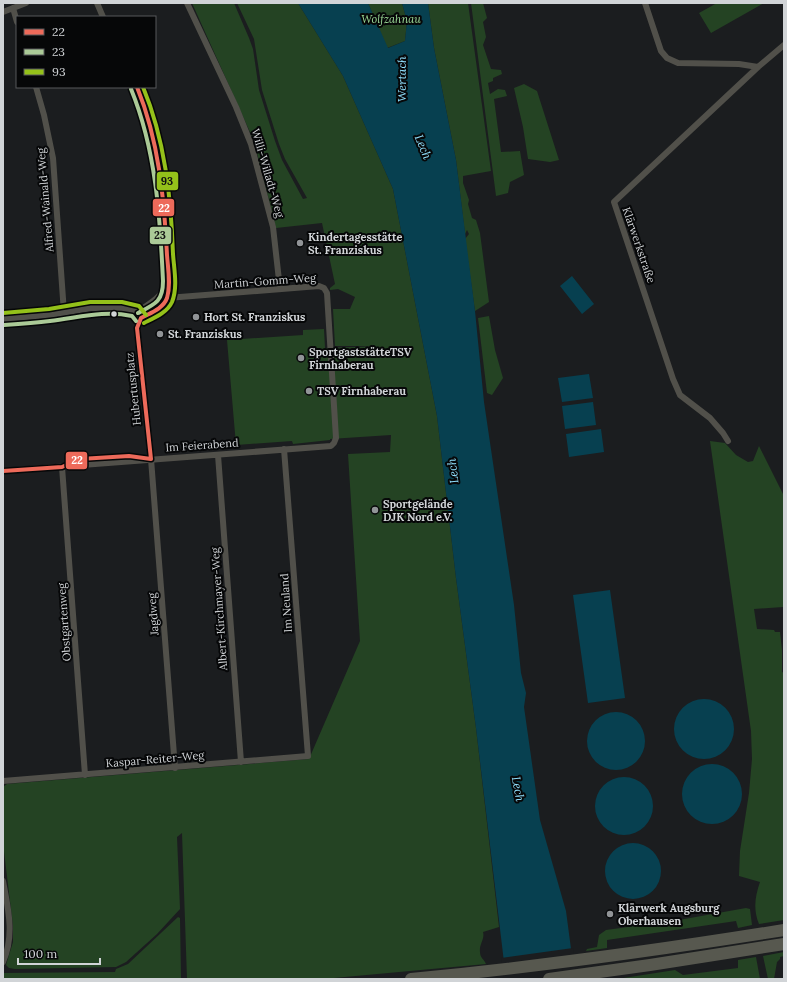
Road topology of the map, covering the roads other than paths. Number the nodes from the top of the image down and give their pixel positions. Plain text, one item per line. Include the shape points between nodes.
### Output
1 (26, 3) edge
2 (97, 3) edge
3 (187, 3) edge
4 (645, 3) edge
5 (13, 8) junction
6 (3, 12) edge
7 (104, 16) edge
8 (16, 18) edge
9 (784, 45) edge
10 (758, 67) junction
11 (36, 88) edge
12 (137, 88) edge
13 (168, 279) junction
14 (280, 289) junction
15 (167, 298) junction
16 (64, 313) junction
17 (141, 318) junction
18 (3, 320) edge
19 (728, 441) dead end
20 (331, 446) joint
21 (284, 449) junction
22 (218, 454) junction
23 (151, 459) junction
24 (62, 467) junction
25 (3, 471) edge
26 (308, 756) joint
27 (241, 762) junction
28 (175, 768) junction
29 (85, 775) junction
30 (3, 781) edge
31 (3, 881) edge
32 (784, 930) edge
33 (784, 944) edge
34 (3, 962) edge
35 (411, 979) edge
36 (549, 979) edge

1 - 5 street
2 - 7 street
3 - 14 street, Willi-Willadt-Weg via 252,144 273,227
4 - 10 street via 661,50 667,58 678,63 739,64
5 - 6 street
5 - 8 street
9 - 10 street
10 - 19 street, Klärwerkstraße via 614,202 680,396 710,418
11 - 16 street, Alfred-Wainald-Weg via 53,158
12 - 13 street via 158,158
13 - 15 street
13 - 17 street via 161,294 142,309
14 - 15 street, Martin-Gomm-Weg
14 - 20 street, Martin-Gomm-Weg via 318,286 324,288 327,293 336,438
15 - 17 street via 155,310
16 - 17 street via 91,308 122,308 136,311
16 - 18 street
17 - 23 street, Hubertusplatz via 137,328
20 - 21 street, Im Feierabend
21 - 22 street, Im Feierabend
21 - 26 street, Im Neuland
22 - 23 street, Im Feierabend
22 - 27 street, Albert-Kirchmayer-Weg
23 - 24 street, Im Feierabend
23 - 28 street, Jagdweg
24 - 25 street, Im Feierabend
24 - 29 street, Obstgartenweg
26 - 27 street, Kaspar-Reiter-Weg
27 - 28 street, Kaspar-Reiter-Weg
28 - 29 street, Kaspar-Reiter-Weg
29 - 30 street, Kaspar-Reiter-Weg
31 - 34 street via 10,927 8,950
32 - 35 highway via 587,959
33 - 36 highway

